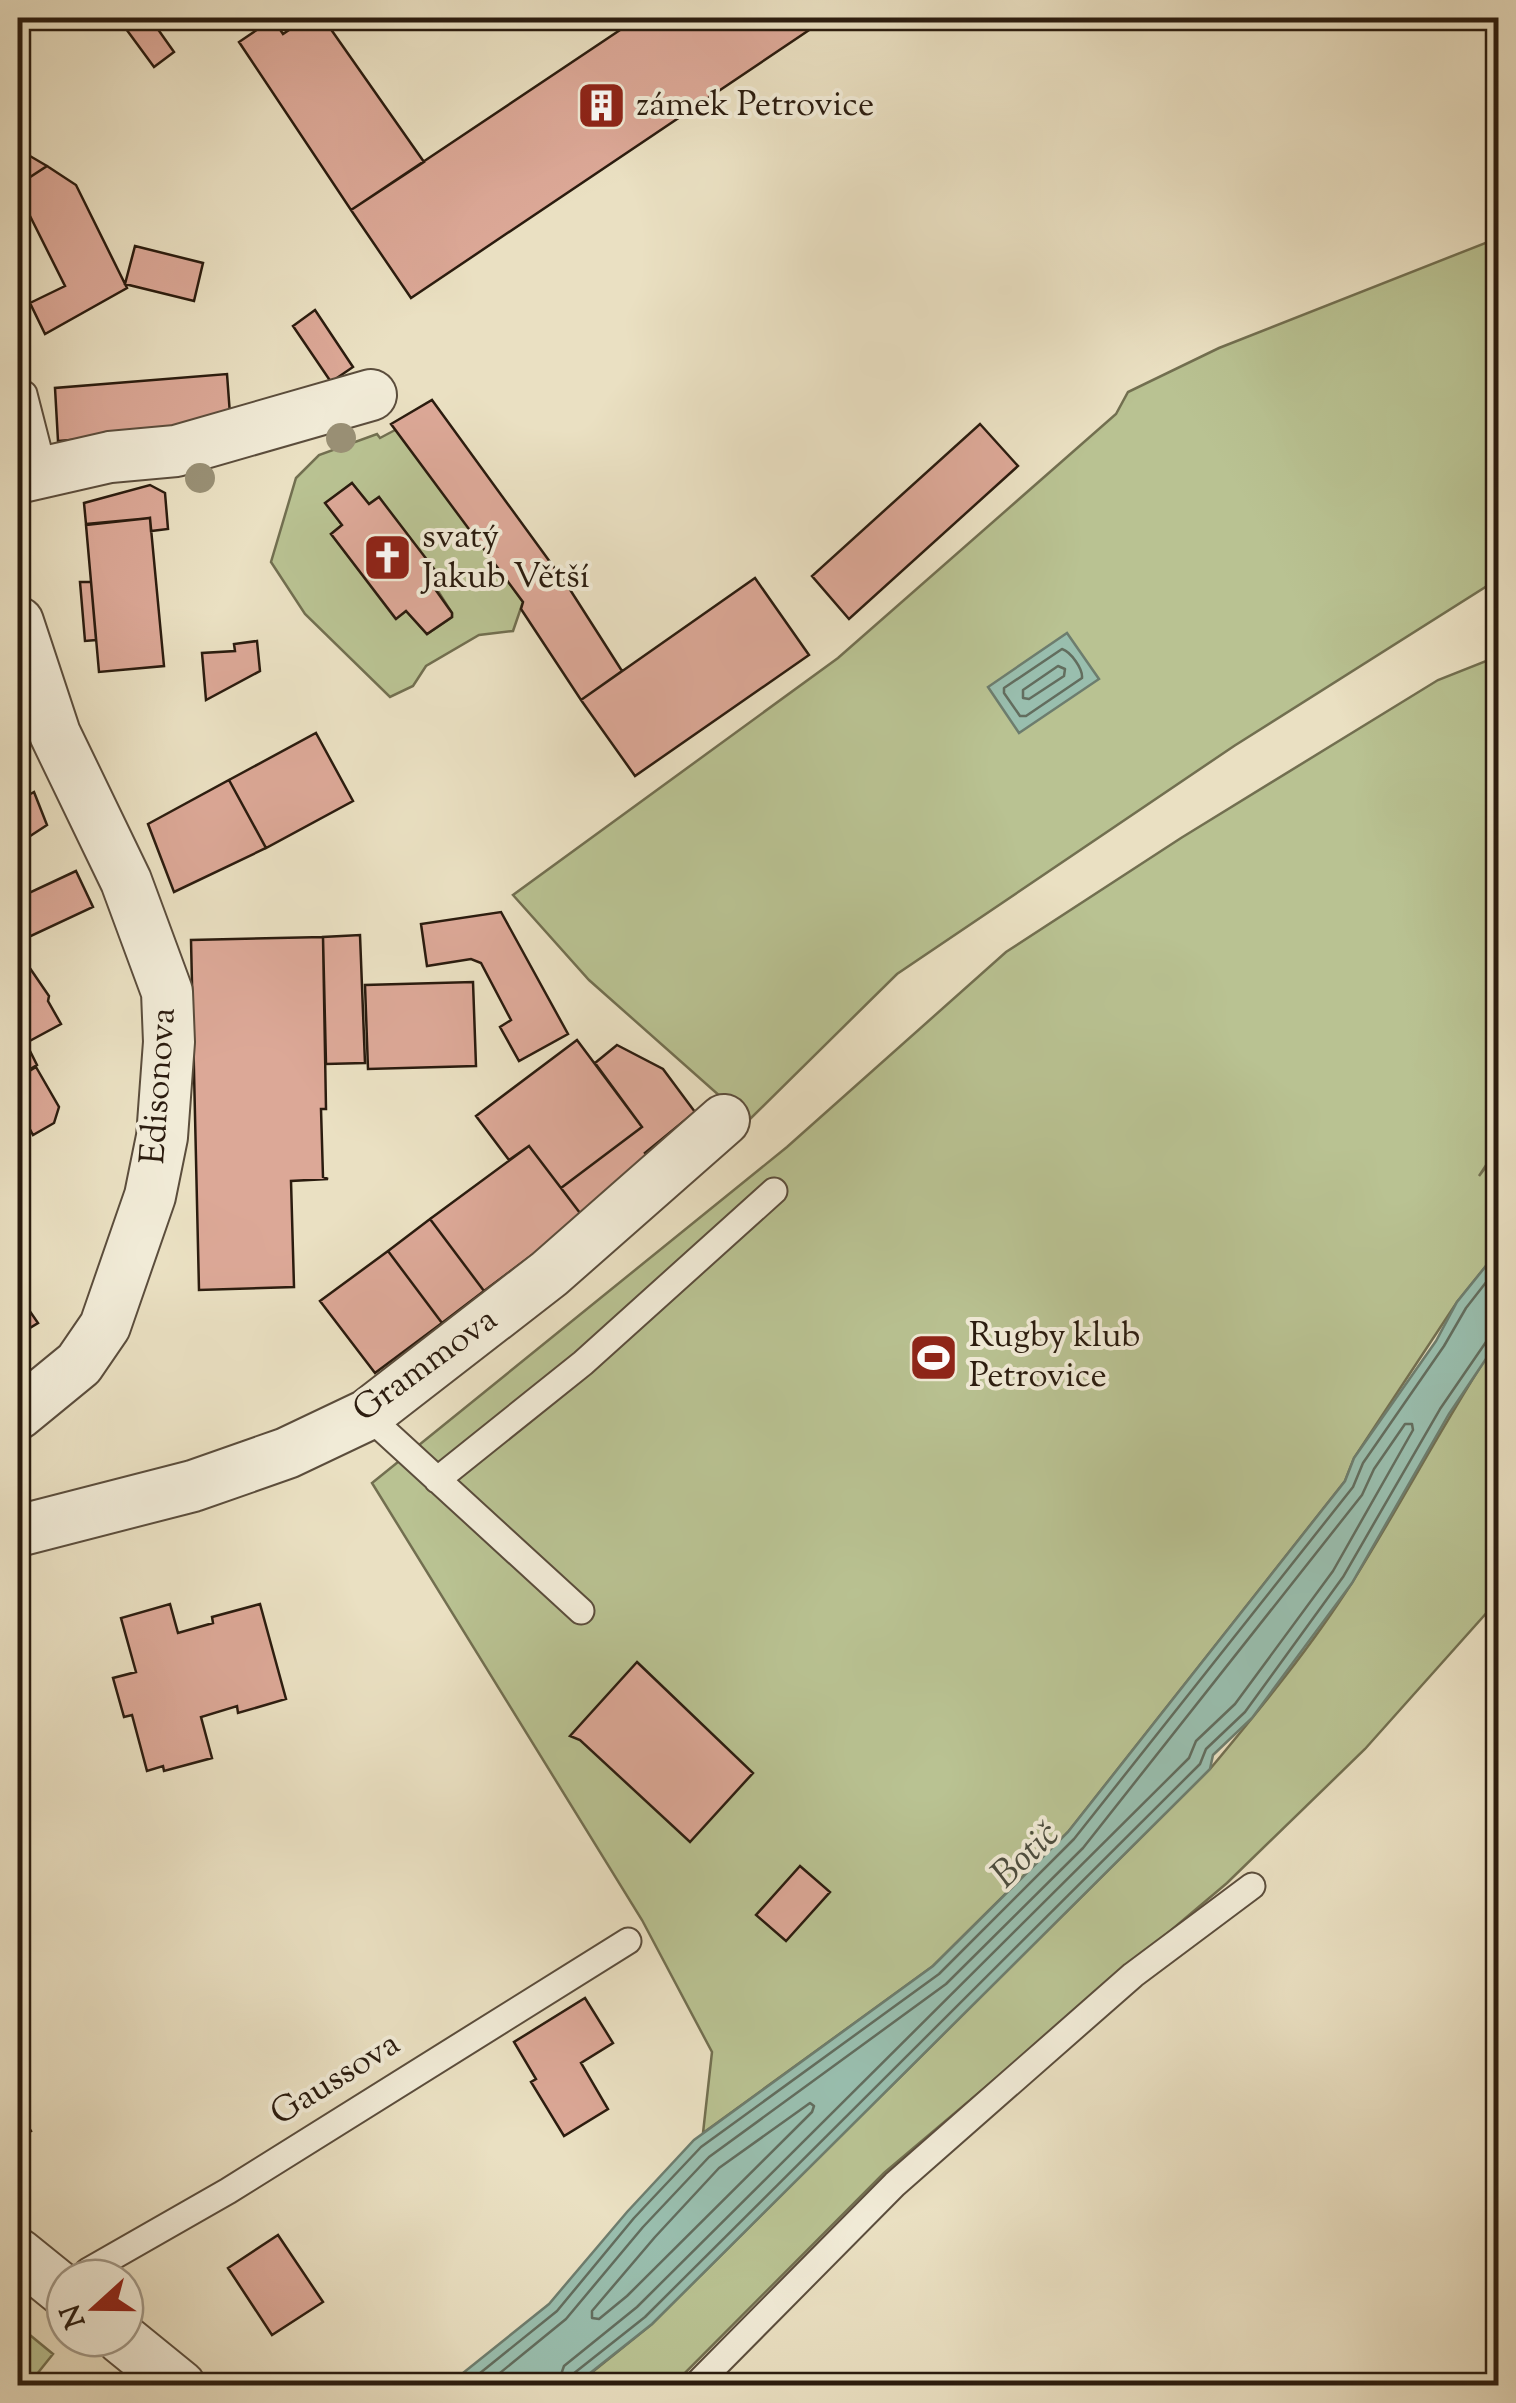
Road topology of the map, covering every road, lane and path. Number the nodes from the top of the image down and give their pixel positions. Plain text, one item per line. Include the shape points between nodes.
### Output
1 (24, 394) dead end
2 (371, 395) dead end
3 (31, 475) edge
4 (18, 622) edge
5 (724, 1120) dead end
6 (774, 1191) dead end
7 (18, 1414) edge
8 (367, 1415) junction
9 (437, 1480) junction
10 (18, 1531) edge
11 (581, 1611) dead end
12 (1252, 1886) dead end
13 (628, 1941) dead end
14 (18, 2254) edge
15 (111, 2258) edge
16 (45, 2276) edge
17 (145, 2358) edge
18 (180, 2386) edge
19 (695, 2386) edge

1 - 3 lane
2 - 3 street via 176,451
4 - 7 street, Edisonova via 55,734 126,881 167,992 169,1042 150,1196 106,1326 78,1364
5 - 8 street, Grammova via 549,1274
6 - 9 lane via 584,1363
8 - 9 lane
8 - 10 street, Grammova via 194,1486
9 - 11 lane
12 - 19 lane via 1133,1975 896,2184
13 - 15 lane, Gaussova
14 - 16 street
17 - 18 street

